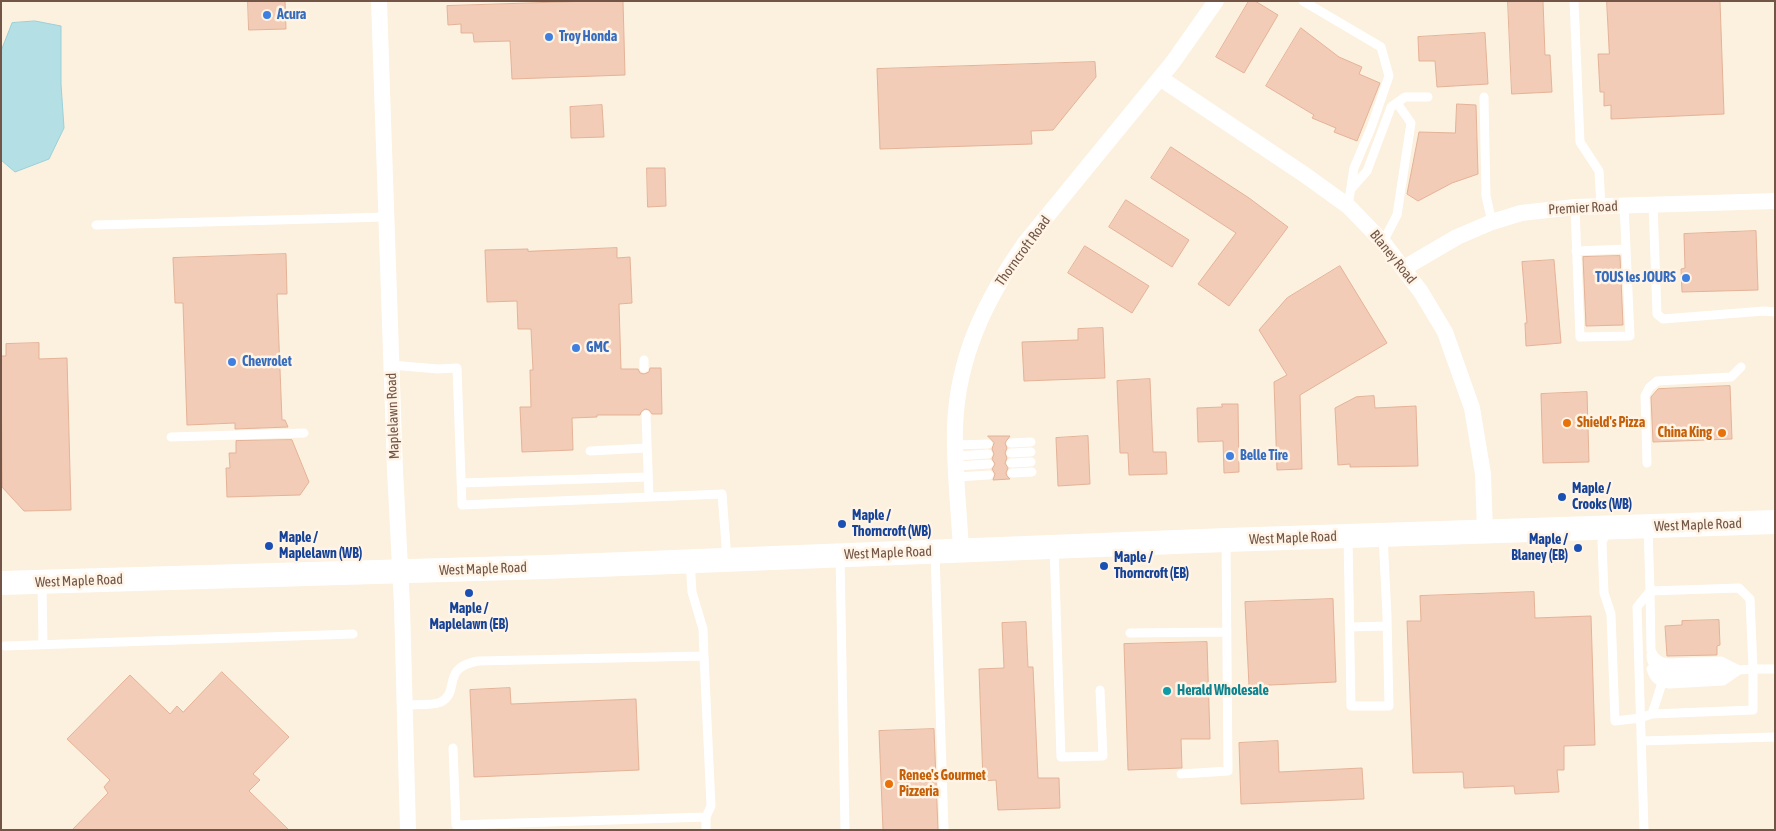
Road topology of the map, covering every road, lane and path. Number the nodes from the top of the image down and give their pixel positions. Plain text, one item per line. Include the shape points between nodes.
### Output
1 (379, 1) edge
2 (1216, 1) edge
3 (1303, 1) edge
4 (1574, 1) edge
5 (1160, 78) junction
6 (1428, 97) dead end
7 (1484, 97) dead end
8 (1397, 103) junction
9 (1350, 189) junction
10 (1775, 201) edge
11 (1653, 204) junction
12 (1624, 205) junction
13 (1348, 206) junction
14 (1600, 206) junction
15 (1575, 207) junction
16 (386, 217) junction
17 (1492, 222) junction
18 (96, 225) dead end
19 (1383, 242) junction
20 (1626, 249) junction
21 (1576, 250) junction
22 (1404, 268) junction
23 (1775, 312) edge
24 (391, 365) junction
25 (1741, 367) dead end
26 (646, 415) dead end
27 (304, 433) dead end
28 (171, 437) dead end
29 (1031, 442) dead end
30 (1010, 443) dead end
31 (988, 444) dead end
32 (647, 448) junction
33 (590, 451) dead end
34 (1031, 452) dead end
35 (1011, 453) dead end
36 (988, 454) dead end
37 (956, 461) junction
38 (1031, 462) dead end
39 (1011, 463) dead end
40 (989, 464) dead end
41 (1647, 464) dead end
42 (1032, 472) dead end
43 (1012, 473) dead end
44 (989, 475) dead end
45 (648, 478) junction
46 (461, 483) junction
47 (649, 497) junction
48 (1775, 522) edge
49 (1648, 527) junction
50 (1608, 528) junction
51 (1485, 532) junction
52 (1383, 535) junction
53 (1348, 536) junction
54 (1226, 540) junction
55 (1054, 547) junction
56 (961, 550) junction
57 (935, 551) junction
58 (840, 554) junction
59 (727, 559) junction
60 (690, 561) junction
61 (399, 571) junction
62 (42, 582) junction
63 (1, 584) edge
64 (1650, 591) junction
65 (1387, 626) junction
66 (1350, 627) junction
67 (1227, 632) junction
68 (1130, 633) dead end
69 (353, 634) dead end
70 (43, 644) junction
71 (5, 646) dead end
72 (1650, 650) junction
73 (704, 656) junction
74 (1651, 665) junction
75 (1753, 669) junction
76 (1775, 669) edge
77 (1739, 670) junction
78 (1662, 683) junction
79 (1100, 690) dead end
80 (404, 705) junction
81 (1652, 714) junction
82 (1640, 718) junction
83 (1775, 737) edge
84 (1642, 741) junction
85 (453, 748) dead end
86 (1180, 774) dead end
87 (706, 817) junction
88 (456, 827) edge
89 (408, 830) edge
90 (706, 830) edge
91 (845, 830) edge
92 (944, 830) edge
93 (1644, 830) edge

1 - 16 street, Maplelawn Road
2 - 5 street, Thorncroft Road
3 - 9 lane via 1381,47 1389,76 1354,168
4 - 14 lane via 1580,142 1599,170
5 - 13 street, Blaney Road
5 - 37 street, Thorncroft Road via 1025,242 989,299 964,364 957,403
6 - 8 lane via 1405,97
7 - 17 lane via 1486,196
8 - 9 lane via 1391,107 1367,171
8 - 19 lane via 1411,123 1397,216
9 - 13 lane
10 - 11 street, Premier Road
11 - 12 street, Premier Road
11 - 23 lane via 1657,314 1663,319
12 - 14 street, Premier Road
12 - 20 lane
13 - 19 street, Blaney Road
14 - 15 street, Premier Road
15 - 17 street, Premier Road via 1521,213
15 - 21 lane
16 - 18 lane
16 - 24 street, Maplelawn Road
17 - 22 street, Premier Road via 1457,237
19 - 22 street, Blaney Road
20 - 21 lane
20 - 21 lane via 1630,336 1590,337 1580,337
22 - 51 street, Blaney Road via 1445,332 1472,408 1483,474
24 - 46 lane via 457,368
24 - 61 street, Maplelawn Road
25 - 41 lane via 1731,377 1663,380 1649,388 1645,396
26 - 32 lane
27 - 28 lane
29 - 30 lane
31 - 37 lane
32 - 33 lane
32 - 45 lane
34 - 35 lane
36 - 37 lane
37 - 40 lane
37 - 44 lane
37 - 56 street, Thorncroft Road
38 - 39 lane
42 - 43 lane
45 - 46 lane
45 - 47 lane
46 - 47 lane via 462,504
47 - 59 lane via 722,494
48 - 49 main road, West Maple Road
49 - 50 main road, West Maple Road
49 - 64 lane
50 - 51 main road, West Maple Road
50 - 82 lane via 1602,542 1604,592 1611,614 1615,721
51 - 52 main road, West Maple Road
52 - 53 main road, West Maple Road
52 - 65 lane
53 - 54 main road, West Maple Road
53 - 66 lane
54 - 55 main road, West Maple Road
54 - 67 lane
55 - 56 main road, West Maple Road
55 - 79 lane via 1061,757 1103,756
56 - 57 main road, West Maple Road
57 - 58 main road, West Maple Road
57 - 92 lane
58 - 59 main road, West Maple Road
58 - 91 lane
59 - 60 main road, West Maple Road
60 - 61 main road, West Maple Road
60 - 73 lane via 692,592 703,629
61 - 62 main road, West Maple Road
61 - 80 street, Maplelawn Road
62 - 63 main road, West Maple Road
62 - 70 lane
64 - 72 lane
64 - 75 lane via 1739,588 1750,599
64 - 82 lane via 1637,606
65 - 66 lane
65 - 66 lane via 1389,706 1350,706
67 - 68 lane
67 - 86 lane via 1228,771
69 - 70 lane
70 - 71 lane
72 - 74 lane
72 - 77 lane via 1660,662 1721,661
73 - 80 lane via 465,663 455,672 450,693 440,702
73 - 87 lane via 711,806
74 - 77 lane via 1663,676 1723,675
74 - 78 lane via 1653,676
75 - 76 lane
75 - 77 lane
75 - 81 lane via 1754,710
77 - 78 lane via 1723,682
78 - 81 lane
80 - 89 street, Maplelawn Road
81 - 82 lane
82 - 84 lane
83 - 84 lane
84 - 93 lane
85 - 88 lane
87 - 88 lane
87 - 90 lane

